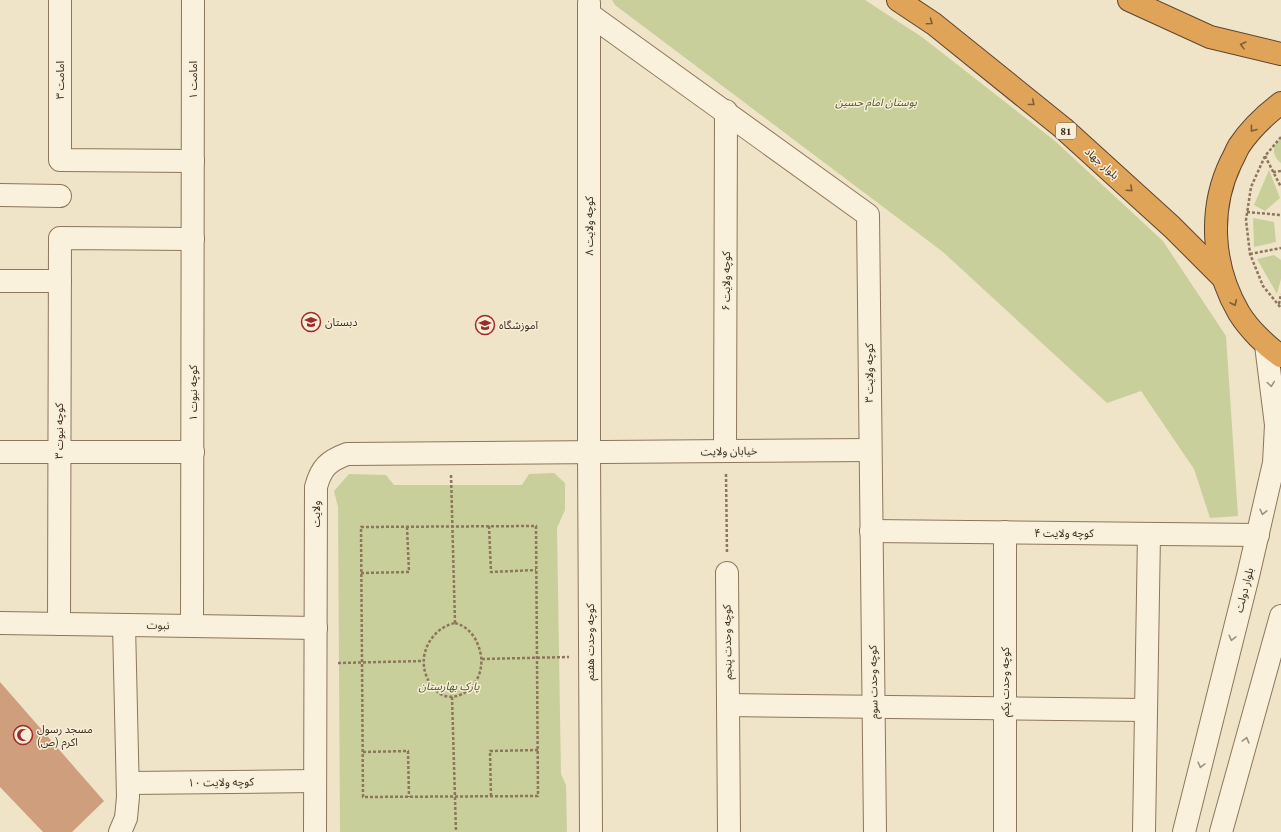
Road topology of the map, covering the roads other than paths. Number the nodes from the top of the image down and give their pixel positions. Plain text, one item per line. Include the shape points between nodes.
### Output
1 (60, 0) edge
2 (193, 0) edge
3 (898, 0) edge
4 (1129, 0) edge
5 (589, 7) edge
6 (1281, 54) edge
7 (1281, 103) edge
8 (726, 112) junction
9 (193, 161) junction
10 (0, 195) edge
11 (60, 196) dead end
12 (193, 238) junction
13 (1222, 277) junction
14 (0, 281) edge
15 (60, 281) junction
16 (1273, 351) edge
17 (870, 450) junction
18 (726, 451) junction
19 (0, 452) edge
20 (59, 452) junction
21 (193, 452) junction
22 (589, 452) junction
23 (871, 531) junction
24 (1005, 532) junction
25 (1149, 534) junction
26 (1258, 535) junction
27 (727, 573) road end
28 (1281, 616) edge
29 (0, 623) edge
30 (59, 624) junction
31 (124, 625) junction
32 (192, 626) junction
33 (316, 628) junction
34 (728, 705) junction
35 (873, 707) junction
36 (1005, 708) junction
37 (1146, 710) junction
38 (315, 781) junction
39 (128, 783) junction
40 (120, 832) edge
41 (315, 832) edge
42 (592, 832) edge
43 (729, 832) edge
44 (875, 832) edge
45 (1005, 832) edge
46 (1144, 832) edge
47 (1184, 832) edge
48 (1221, 832) edge

1 - 9 street, امامت ۳ via 60,160
2 - 9 street, امامت ۱
3 -> 13 highway, بلوار جهاد / 81 via 934,24 1063,128 1172,227
6 -> 4 highway via 1210,37
5 - 8 street
5 - 22 street, کوچه ولایت ۸
7 -> 13 highway, 81 via 1259,120 1239,147 1224,177 1216,210 1216,244
8 - 17 street, کوچه ولایت ۳ via 868,215
8 - 18 street, کوچه ولایت ۶
9 - 12 street, کوچه نبوت ۱
10 - 11 street
12 - 15 street, کوچه نبوت ۳ via 60,238
12 - 21 street, کوچه نبوت ۱
13 -> 16 highway, 81 via 1239,314
14 - 15 street
15 - 20 street, کوچه نبوت ۳
16 -> 26 street, بلوار دولت via 1276,445
17 - 18 street, خیابان ولایت
17 - 23 street, کوچه ولایت ۳
18 - 22 street, خیابان ولایت
19 - 20 street
20 - 21 street
20 - 30 street, کوچه نبوت ۳
21 - 32 street, کوچه نبوت ۱
22 - 33 street, ولایت via 347,454 336,458 326,465 316,487
22 - 42 street, کوچه وحدت هفتم
23 - 24 street, کوچه ولایت ۴
23 - 35 street, کوچه وحدت سوم
24 - 25 street, کوچه ولایت ۴
24 - 36 street, کوچه وحدت یکم
25 - 26 street, کوچه ولایت ۴
25 - 37 street
26 -> 47 street, بلوار دولت
27 - 34 street, کوچه وحدت پنجم
48 -> 28 street
29 - 30 street, نبوت
30 - 31 street, نبوت
31 - 32 street, نبوت
31 - 39 street
32 - 33 street, نبوت
33 - 38 street, ولایت
34 - 35 street
34 - 43 street, کوچه وحدت پنجم
35 - 36 street
35 - 44 street, کوچه وحدت سوم
36 - 37 street
36 - 45 street, کوچه وحدت یکم
37 - 46 street
38 - 39 street, کوچه ولایت ۱۰
38 - 41 street, ولایت
39 - 40 street via 127,811

